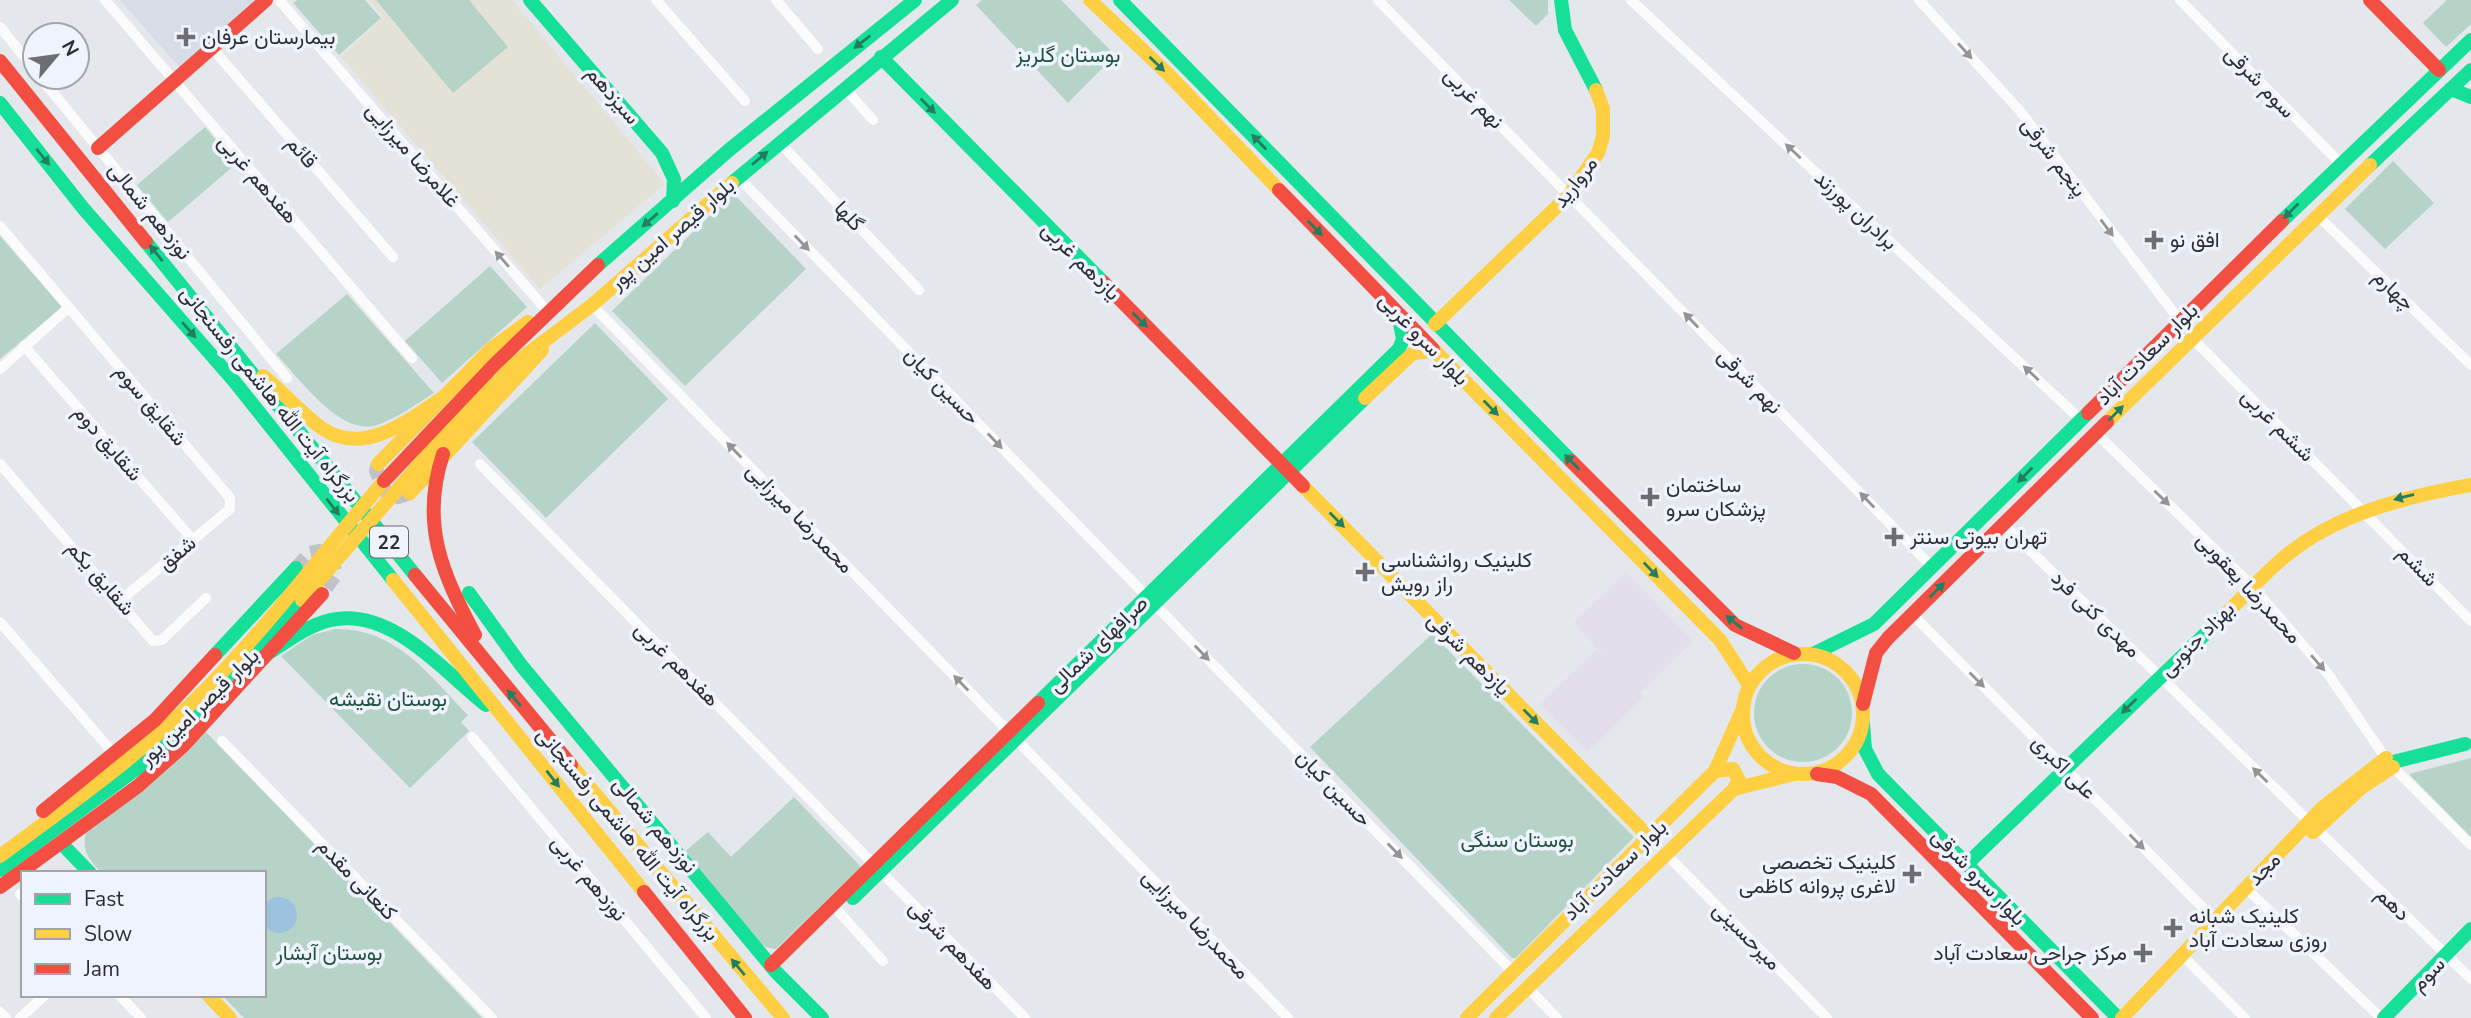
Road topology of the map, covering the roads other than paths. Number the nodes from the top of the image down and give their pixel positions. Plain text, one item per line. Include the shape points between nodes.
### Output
1 (105, 0) edge
2 (265, 0) edge
3 (279, 0) edge
4 (530, 0) edge
5 (656, 0) edge
6 (776, 0) edge
7 (935, 0) edge
8 (952, 0) edge
9 (1090, 0) edge
10 (1378, 0) edge
11 (1561, 0) edge
12 (1631, 0) edge
13 (1919, 0) edge
14 (2180, 0) edge
15 (2370, 0) edge
16 (915, 1) edge
17 (1123, 3) edge
18 (1112, 20) junction
19 (926, 21) junction
20 (0, 27) edge
21 (2471, 40) edge
22 (212, 48) junction
23 (818, 49) dead end
24 (21, 53) edge
25 (881, 57) junction
26 (0, 61) edge
27 (2439, 70) junction
28 (2469, 72) edge
29 (173, 81) junction
30 (844, 87) junction
31 (2451, 89) junction
32 (2471, 90) edge
33 (51, 91) edge
34 (2471, 97) edge
35 (745, 101) dead end
36 (0, 103) edge
37 (873, 120) dead end
38 (779, 142) junction
39 (98, 148) junction
40 (2340, 163) junction
41 (737, 176) junction
42 (1569, 195) junction
43 (673, 201) junction
44 (2317, 215) junction
45 (0, 226) edge
46 (393, 257) dead end
47 (919, 290) dead end
48 (592, 305) junction
49 (69, 307) junction
50 (547, 311) junction
51 (1397, 312) junction
52 (2180, 321) junction
53 (565, 324) junction
54 (1435, 324) junction
55 (2192, 338) junction
56 (24, 346) junction
57 (1434, 351) junction
58 (412, 358) dead end
59 (243, 362) junction
60 (2471, 365) edge
61 (0, 369) edge
62 (288, 378) dead end
63 (439, 400) junction
64 (2081, 419) junction
65 (2096, 433) junction
66 (2057, 443) junction
67 (443, 454) junction
68 (2069, 460) junction
69 (0, 464) edge
70 (378, 464) dead end
71 (480, 464) dead end
72 (1285, 468) junction
73 (403, 483) junction
74 (2471, 485) edge
75 (231, 504) joint
76 (2364, 512) junction
77 (2003, 524) junction
78 (193, 540) junction
79 (1932, 567) junction
80 (296, 568) tunnel mouth
81 (317, 583) junction
82 (2251, 585) junction
83 (470, 593) dead end
84 (206, 598) dead end
85 (121, 600) junction
86 (1151, 600) junction
87 (1912, 614) junction
88 (2471, 621) edge
89 (0, 622) edge
90 (270, 652) junction
91 (1794, 653) junction
92 (1813, 654) junction
93 (490, 668) junction
94 (2160, 677) junction
95 (1749, 685) junction
96 (1863, 704) junction
97 (1743, 708) junction
98 (508, 721) junction
99 (1863, 723) junction
100 (1012, 736) junction
101 (472, 737) dead end
102 (222, 741) dead end
103 (2465, 744) dead end
104 (115, 755) junction
105 (2389, 763) junction
106 (2065, 769) junction
107 (1716, 771) junction
108 (1794, 774) junction
109 (1813, 774) junction
110 (1734, 789) junction
111 (2312, 826) junction
112 (1649, 837) junction
113 (0, 844) edge
114 (62, 844) junction
115 (2471, 845) edge
116 (1666, 854) junction
117 (0, 856) edge
118 (1966, 864) junction
119 (877, 868) junction
120 (0, 870) edge
121 (23, 871) edge
122 (88, 871) edge
123 (21, 872) edge
124 (0, 887) edge
125 (2249, 891) junction
126 (839, 912) junction
127 (2218, 923) junction
128 (2471, 929) edge
129 (2446, 955) junction
130 (2185, 957) junction
131 (883, 961) dead end
132 (774, 969) junction
133 (1513, 972) junction
134 (2471, 979) edge
135 (1527, 987) junction
136 (43, 997) edge
137 (121, 997) edge
138 (210, 997) edge
139 (0, 1012) edge
140 (6, 1018) edge
141 (20, 1018) edge
142 (141, 1018) edge
143 (230, 1018) edge
144 (492, 1018) edge
145 (706, 1018) edge
146 (745, 1018) edge
147 (783, 1018) edge
148 (822, 1018) edge
149 (1025, 1018) edge
150 (1288, 1018) edge
151 (1467, 1018) edge
152 (1496, 1018) edge
153 (1557, 1018) edge
154 (1827, 1018) edge
155 (2092, 1018) edge
156 (2120, 1018) edge
157 (2130, 1018) edge
158 (2245, 1018) edge
159 (2383, 1018) edge

1 - 29 street, هفدهم غربی
2 - 22 main road
50 -> 3 street, غلامرضا میرزایی
4 - 43 main road, سیزدهم via 662,153 674,179
5 - 35 street
6 - 23 street
7 - 19 main road
8 - 19 main road, بلوار قیصر امین پور
9 - 18 main road, بلوار سرو غربی
10 - 42 street, نهم غربی
11 - 42 main road, مروارید via 1565,30 1595,87 1604,122 1598,153
64 -> 12 street, برادران پورزند
13 -> 52 street, پنجم شرقی via 2020,111
14 - 40 street, سوم شرقی
15 - 27 main road
16 -> 43 main road, بلوار قیصر امین پور
17 - 18 main road via 1132,26
54 -> 17 main road, بلوار سرو غربی
18 -> 51 main road, بلوار سرو غربی
19 - 25 main road, بلوار قیصر امین پور
20 - 24 street
21 - 27 main road, بلوار سعادت آباد
22 - 29 main road
22 - 46 street, قائم
25 - 30 main road, بلوار قیصر امین پور
25 -> 72 main road, یازدهم غربی
59 -> 26 main road, بزرگراه آیت الله هاشمی رفسنجانی / 22
27 - 40 main road, بلوار سعادت آباد
28 - 31 main road, بلوار سعادت آباد
28 - 32 main road
29 - 39 main road
29 - 58 street, هفدهم غربی
30 - 37 street
30 - 38 main road, بلوار قیصر امین پور
31 - 34 main road
31 - 44 main road, بلوار سعادت آباد
33 - 39 street, نوزدهم شمالی
36 -> 98 main road, بزرگراه آیت الله هاشمی رفسنجانی / 22 via 83,208 234,382
41 -> 38 main road, بلوار قیصر امین پور
38 - 47 street, گلها
39 - 62 street, نوزدهم شمالی
40 -> 52 main road, بلوار سعادت آباد
41 - 48 main road, بلوار قیصر امین پور
41 -> 86 street, حسین کیان
42 - 54 main road, مروارید
79 -> 42 street, نهم شرقی
43 -> 50 main road, بلوار قیصر امین پور
44 - 55 main road, بلوار سعادت آباد
44 - 60 street, چهارم
45 - 49 street, شقایق سوم
48 - 53 main road, بلوار قیصر امین پور
100 -> 48 street, محمدرضا میرزایی
49 - 56 street
49 - 75 street, شقایق سوم
50 - 63 main road via 491,349
50 - 73 main road, بلوار قیصر امین پور via 435,425
51 - 57 main road, بلوار سرو غربی
51 - 72 main road, صرافهای شمالی via 1403,339 1399,349
52 - 64 main road, بلوار سعادت آباد
53 - 67 main road
53 - 73 main road, بلوار قیصر امین پور via 485,393
91 -> 54 main road, بلوار سرو غربی via 1735,625
65 -> 55 main road, بلوار سعادت آباد
55 - 76 street, ششم غربی
56 - 61 street
56 - 78 street, شقایق دوم
57 - 72 main road, صرافهای شمالی via 1413,353 1405,359
57 -> 95 main road, بلوار سرو غربی via 1720,640
59 - 63 main road via 281,388 329,433 348,439 363,440 387,432
59 - 93 main road, بزرگراه آیت الله هاشمی رفسنجانی / 22
63 - 70 main road
64 - 66 main road, بلوار سعادت آباد
65 - 68 main road, بلوار سعادت آباد
65 -> 82 street, محمدرضا یعقوبی
66 - 68 main road via 2059,454
66 -> 79 main road, بلوار سعادت آباد
67 - 73 main road
67 - 93 main road via 431,489 433,529 449,584
68 - 77 main road, بلوار سعادت آباد
69 - 85 street, شقایق یکم
71 - 119 street, هفدهم غربی
72 - 86 main road, صرافهای شمالی
72 -> 112 main road, یازدهم شرقی
73 - 81 main road
74 -> 76 main road, بهزاد جنوبی via 2408,496
75 - 78 street, شفق
76 - 82 main road, بهزاد جنوبی via 2313,536
76 - 88 street, ششم
87 -> 77 main road, بلوار سعادت آباد
77 - 94 street, مهدی کنی فرد
78 - 85 street, شفق
79 - 92 main road, بلوار سعادت آباد via 1874,624
80 - 104 main road via 199,676
81 - 90 main road
81 - 117 main road, بلوار قیصر امین پور via 157,735
81 - 120 main road, بلوار قیصر امین پور via 233,677 156,753
82 - 94 main road, بهزاد جنوبی
82 -> 105 street, محمدرضا یعقوبی via 2328,674
83 - 132 main road, نوزدهم شمالی via 521,665
84 - 85 street, شقایق یکم via 158,642
86 - 100 main road, صرافهای شمالی
86 -> 133 street, حسین کیان
87 - 96 main road, بلوار سعادت آباد via 1875,653
87 -> 106 street, علی اکبری
89 - 104 street
90 - 98 main road via 309,625 337,618 377,622 408,639 457,685
90 - 114 main road via 183,746
91 - 92 main road
91 - 95 main road via 1768,665
92 - 96 main road via 1846,671
147 -> 93 main road, بزرگراه آیت الله هاشمی رفسنجانی / 22
94 -> 106 main road, بهزاد جنوبی
111 -> 94 street, مهدی کنی فرد
95 - 97 main road
96 - 99 main road
97 - 107 main road, بلوار سعادت آباد
97 - 108 main road via 1749,741 1760,756
98 -> 146 main road, بزرگراه آیت الله هاشمی رفسنجانی / 22
99 - 109 main road via 1846,756
99 - 118 main road, بلوار سرو شرقی via 1865,749 1878,774
100 - 119 main road, صرافهای شمالی
100 - 150 street, محمدرضا میرزایی
101 - 145 street, نوزدهم غربی
102 - 144 street, کنعانی مقدم
103 - 105 main road, مجد
104 - 113 main road
105 - 111 main road, مجد
105 - 115 street, محمدرضا یعقوبی
106 - 118 main road, بهزاد جنوبی
106 -> 127 street, علی اکبری
107 - 110 main road via 1733,769 1739,780
107 - 112 main road, بلوار سعادت آباد
108 - 109 main road
108 - 110 main road, بلوار سعادت آباد
109 - 155 main road, بلوار سرو شرقی via 1836,777 1871,794
110 - 116 main road, بلوار سعادت آباد
111 - 125 main road, مجد
111 - 129 street, دهم
112 - 133 main road, بلوار سعادت آباد
114 - 121 main road
114 - 122 main road
116 - 135 main road, بلوار سعادت آباد
116 - 154 street, میرحسینی
118 - 156 main road, بلوار سرو شرقی
119 - 126 main road, صرافهای شمالی
119 - 132 main road, صرافهای شمالی
119 - 149 street, هفدهم شرقی
123 - 124 main road
125 - 127 main road, مجد
125 - 159 street
126 - 131 street
126 - 132 main road, صرافهای شمالی
127 - 130 main road, مجد
128 - 129 main road, سوم
129 - 134 street, دهم
129 - 159 main road, سوم
130 - 156 main road, مجد
130 - 157 main road, مجد
130 - 158 street
132 - 148 main road, نوزدهم شمالی
133 - 151 main road, بلوار سعادت آباد
135 - 152 main road, بلوار سعادت آباد
135 - 153 street
136 - 141 street
137 - 142 street
138 - 143 main road
139 - 140 street

